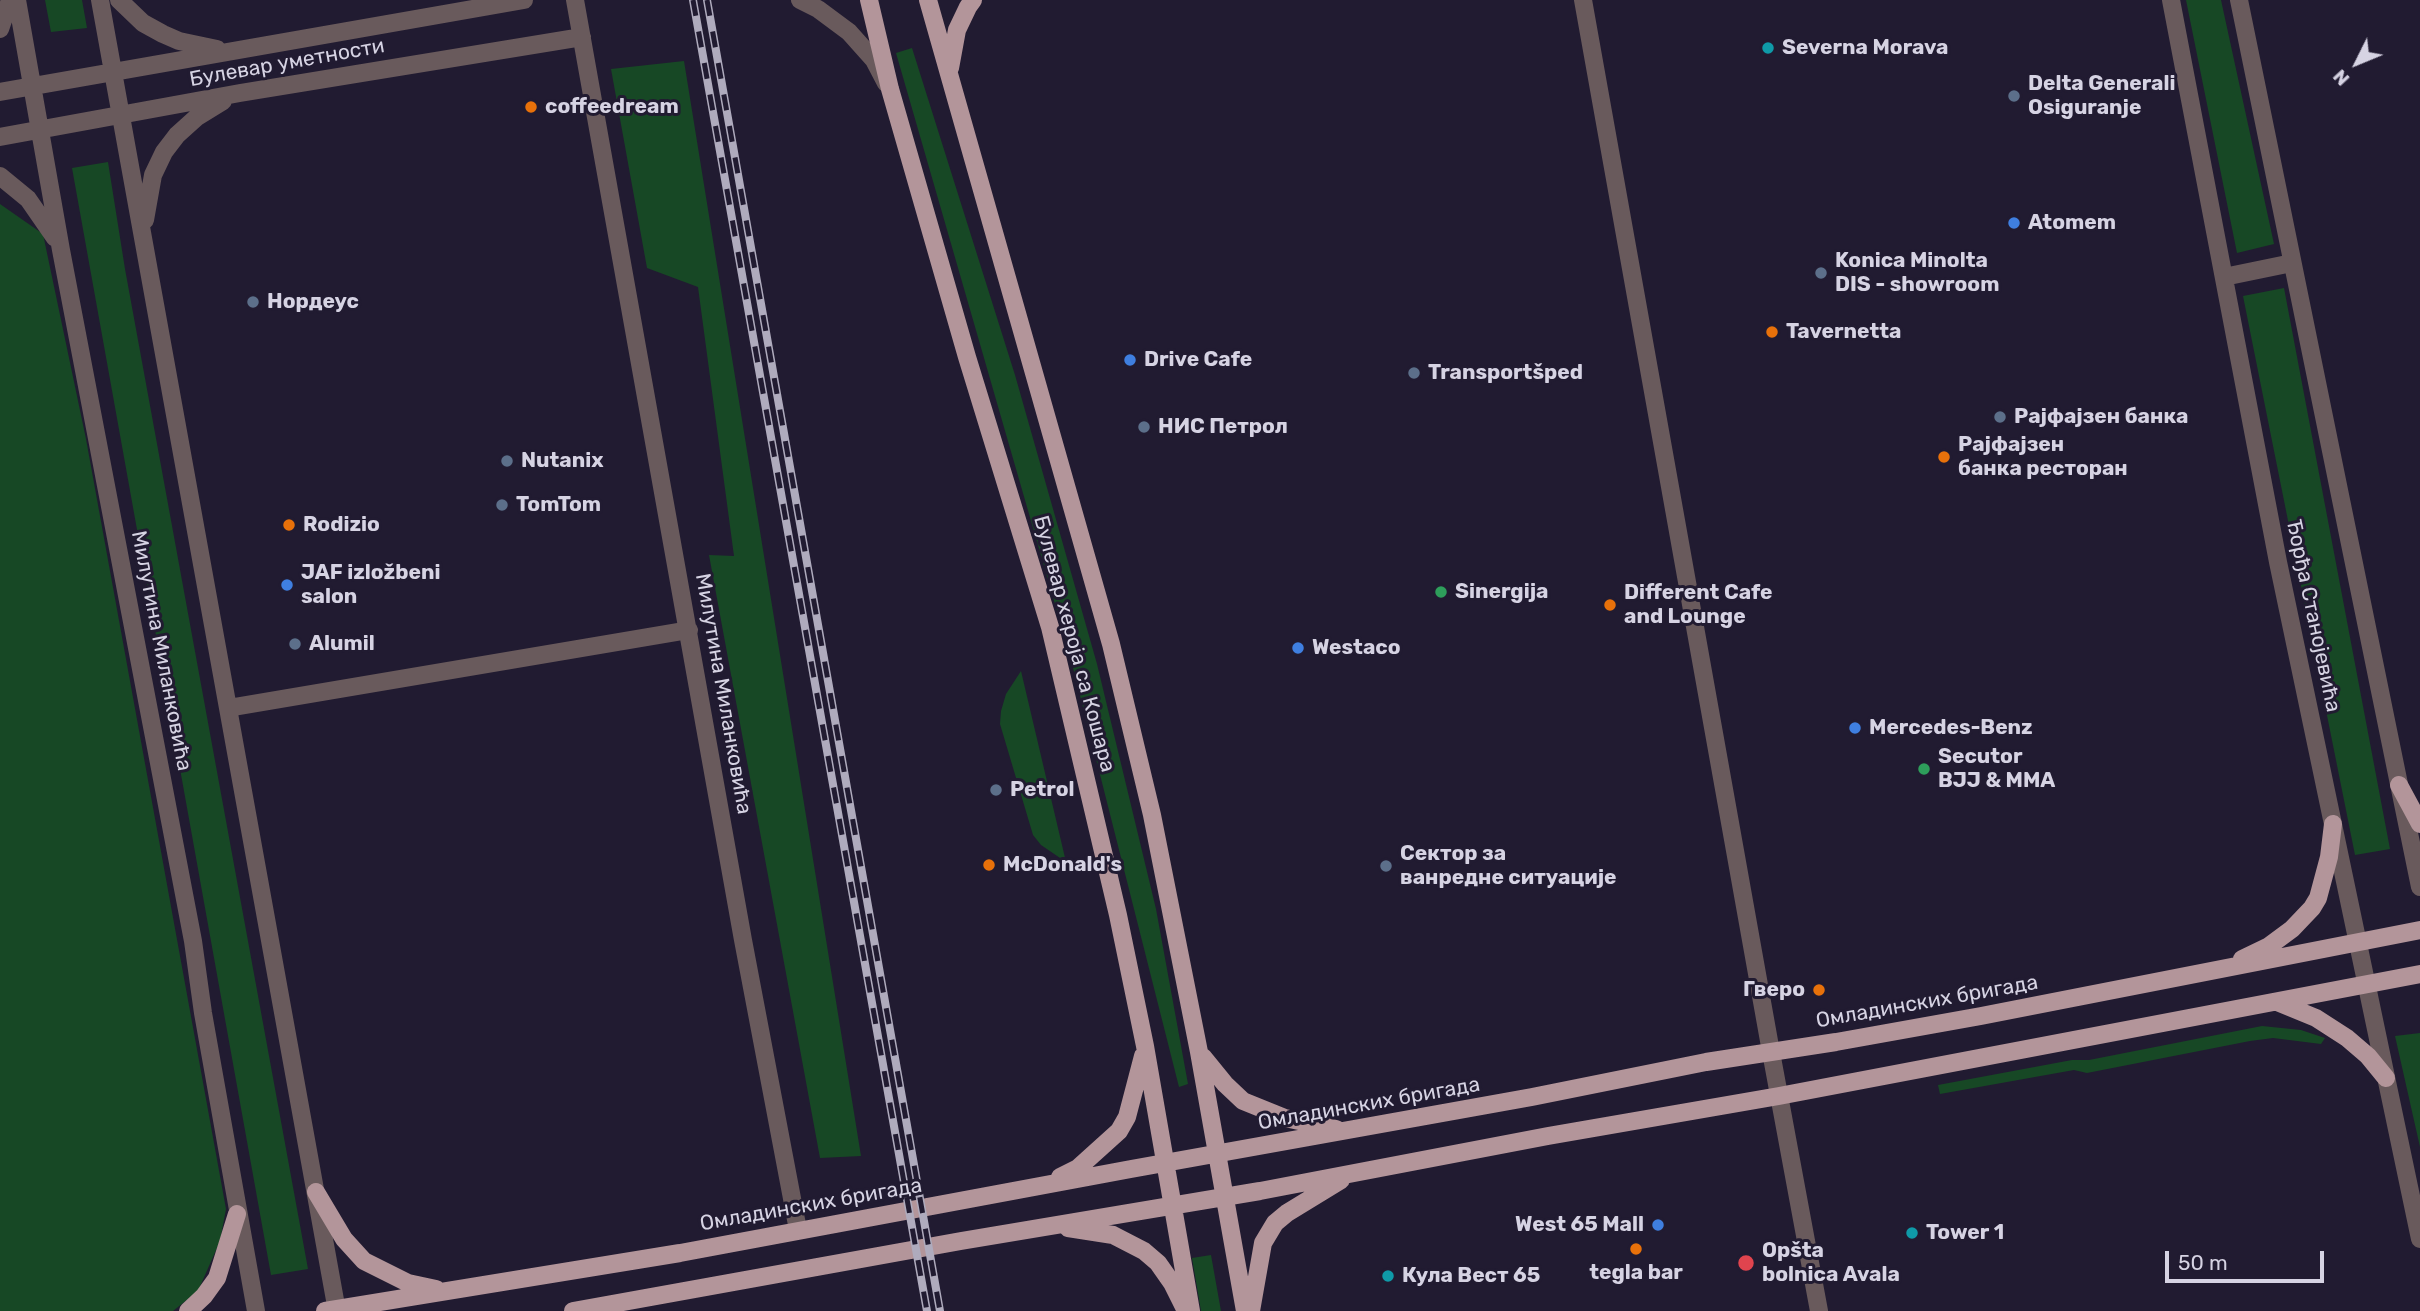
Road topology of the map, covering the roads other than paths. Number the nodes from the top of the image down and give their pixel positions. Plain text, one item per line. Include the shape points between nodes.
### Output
1 (10, 0) edge
2 (17, 0) edge
3 (100, 0) edge
4 (120, 0) edge
5 (524, 0) edge
6 (575, 0) edge
7 (800, 0) edge
8 (869, 0) edge
9 (928, 0) edge
10 (973, 0) edge
11 (1583, 0) edge
12 (2171, 0) edge
13 (2239, 0) edge
14 (0, 29) edge
15 (582, 37) junction
16 (230, 51) junction
17 (113, 72) junction
18 (949, 78) junction
19 (33, 86) junction
20 (890, 89) junction
21 (0, 92) edge
22 (240, 93) junction
23 (121, 115) junction
24 (40, 130) junction
25 (0, 137) edge
26 (0, 176) edge
27 (142, 234) junction
28 (61, 250) junction
29 (2292, 263) junction
30 (2224, 277) junction
31 (689, 629) junction
32 (228, 708) junction
33 (2399, 785) junction
34 (2333, 824) junction
35 (2420, 824) edge
36 (2420, 887) edge
37 (2420, 930) edge
38 (2358, 943) junction
39 (2219, 971) junction
40 (2420, 974) edge
41 (2367, 984) junction
42 (2277, 1002) junction
43 (1145, 1046) junction
44 (1199, 1052) junction
45 (1770, 1052) junction
46 (2386, 1077) junction
47 (1779, 1096) junction
48 (1347, 1131) junction
49 (1219, 1153) junction
50 (1165, 1162) junction
51 (1354, 1172) junction
52 (1041, 1187) junction
53 (316, 1192) junction
54 (1225, 1196) junction
55 (1172, 1204) junction
56 (237, 1214) junction
57 (1054, 1226) junction
58 (798, 1230) junction
59 (2420, 1239) edge
60 (446, 1292) junction
61 (333, 1310) edge
62 (188, 1311) edge
63 (256, 1311) edge
64 (573, 1311) edge
65 (1188, 1311) edge
66 (1245, 1311) edge
67 (1251, 1311) edge
68 (1819, 1311) edge

1 - 14 street
2 - 19 street, Милутина Миланковића
3 - 17 street
4 - 16 street via 143,23 163,34
5 - 16 street, Булевар уметности
6 - 15 street, Милутина Миланковића
7 - 20 street via 849,32 874,60
8 - 20 main road, Булевар хероја са Кошара
9 - 18 main road, Булевар хероја са Кошара
10 - 18 main road via 957,30
11 - 45 street
12 - 30 street, Ђорђа Станојевића
13 - 29 street
15 - 22 street, Булевар уметности
15 - 31 street, Милутина Миланковића
16 - 17 street, Булевар уметности
17 - 19 street, Булевар уметности
17 - 23 street
18 - 44 main road, Булевар хероја са Кошара via 1111,644 1152,815
19 - 21 street, Булевар уметности
19 - 24 street, Милутина Миланковића
20 - 43 main road, Булевар хероја са Кошара via 1050,627
22 - 23 street, Булевар уметности
22 - 27 street via 197,117 164,152 153,174
23 - 24 street, Булевар уметности
23 - 27 street
24 - 25 street, Булевар уметности
24 - 28 street, Милутина Миланковића
26 - 28 street via 28,199
27 - 32 street
28 - 56 street, Милутина Миланковића via 193,941
29 - 30 street
29 - 33 street
30 - 34 street, Ђорђа Станојевића
31 - 32 street
31 - 58 street, Милутина Миланковића
32 - 53 street
33 - 35 main road
33 - 36 street
34 - 38 street, Ђорђа Станојевића
34 - 39 main road via 2329,856 2312,908 2269,946
37 - 38 main road, Омладинских бригада
38 - 39 main road, Омладинских бригада
38 - 41 street, Ђорђа Станојевића
39 - 45 main road, Омладинских бригада
40 - 41 main road
41 - 42 main road
41 - 46 street, Ђорђа Станојевића
42 - 46 main road via 2316,1018 2347,1038
42 - 47 main road
43 - 50 main road, Булевар хероја са Кошара
43 - 52 main road via 1127,1117 1119,1131 1078,1168
44 - 48 main road via 1243,1101 1285,1118
44 - 49 main road, Булевар хероја са Кошара
45 - 47 street
45 - 48 main road, Омладинских бригада
46 - 59 street, Ђорђа Станојевића
47 - 51 main road
47 - 68 street
48 - 49 main road, Омладинских бригада
49 - 50 main road, Омладинских бригада
49 - 54 main road, Булевар хероја са Кошара
50 - 52 main road, Омладинских бригада
50 - 55 main road, Булевар хероја са Кошара
51 - 54 main road
51 - 67 main road via 1275,1223 1263,1243
52 - 58 main road, Омладинских бригада
53 - 60 main road via 344,1239 364,1261 408,1283
53 - 61 street
54 - 55 main road
54 - 66 main road, Булевар хероја са Кошара
55 - 57 main road
55 - 65 main road, Булевар хероја са Кошара
56 - 62 main road via 217,1278
56 - 63 street, Милутина Миланковића
57 - 64 main road
57 - 65 main road via 1113,1235 1134,1244 1158,1263
58 - 60 main road, Омладинских бригада
60 - 61 main road, Омладинских бригада

